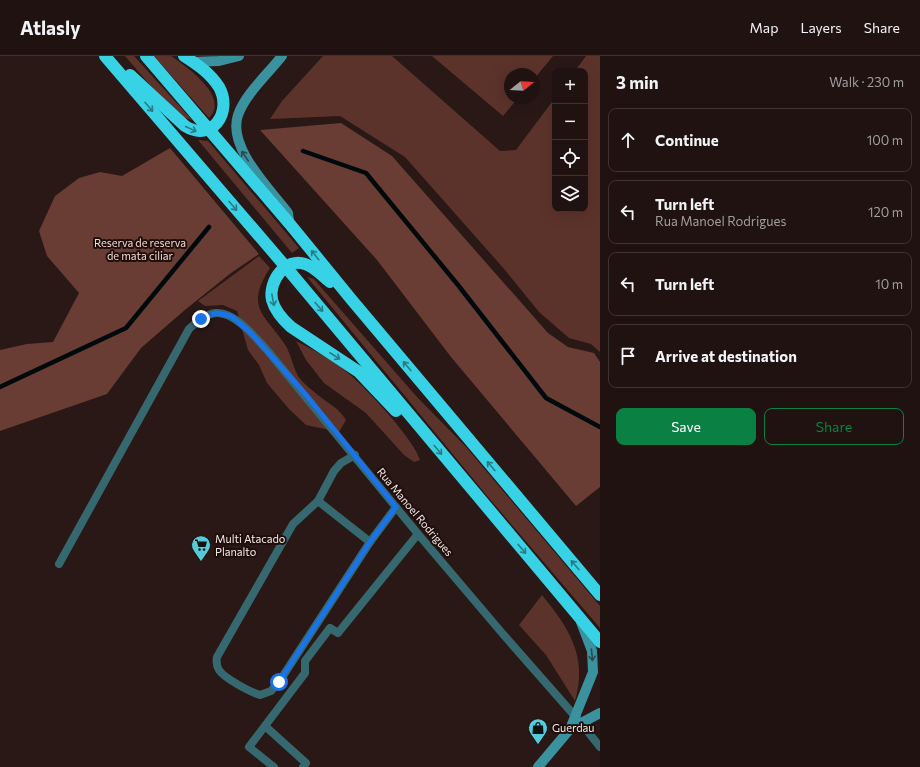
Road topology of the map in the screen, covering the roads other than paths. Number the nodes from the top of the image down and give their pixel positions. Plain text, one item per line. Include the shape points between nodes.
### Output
1 (105, 56) edge
2 (110, 56) edge
3 (146, 56) edge
4 (239, 56) edge
5 (282, 56) edge
6 (189, 59) edge
7 (209, 129) junction
8 (289, 223) junction
9 (285, 266) junction
10 (351, 299) junction
11 (423, 432) junction
12 (354, 455) junction
13 (318, 501) junction
14 (396, 507) junction
15 (418, 534) junction
16 (370, 542) junction
17 (59, 564) dead end
18 (600, 595) edge
19 (580, 618) junction
20 (600, 642) edge
21 (600, 713) edge
22 (578, 719) junction
23 (265, 726) junction
24 (600, 747) edge
25 (274, 767) edge
26 (303, 767) edge
27 (538, 767) edge

1 -> 9 highway
2 -> 7 highway via 185,126 200,132
3 - 7 highway
4 - 6 street via 219,61
8 -> 5 street via 288,213 242,152 235,128 247,99
6 - 7 highway via 208,72 223,98 223,114
7 - 8 highway
10 -> 8 highway
9 - 10 highway via 295,262 312,267
9 -> 11 highway
9 -> 11 highway via 272,284 272,298 281,319 359,372 410,426
18 -> 10 highway
11 -> 19 highway
12 - 13 lane via 334,471
12 - 14 lane, Rua Manoel Rodrigues
12 - 17 lane, Rua Manoel Rodrigues via 268,350 231,316 216,313 201,319 189,329
13 - 16 lane
13 - 16 lane via 293,524 217,657 216,665 219,671 251,692 260,695 271,691
14 - 15 lane, Rua Manoel Rodrigues
14 - 16 lane
15 - 22 lane, Rua Manoel Rodrigues
15 - 23 lane via 338,633 330,628 305,661 305,673
19 - 20 highway
19 -> 22 street via 592,651 593,672
21 - 22 street
22 - 24 lane, Rua Manoel Rodrigues
22 - 27 street
23 - 25 lane via 249,747
23 - 26 lane via 306,763

